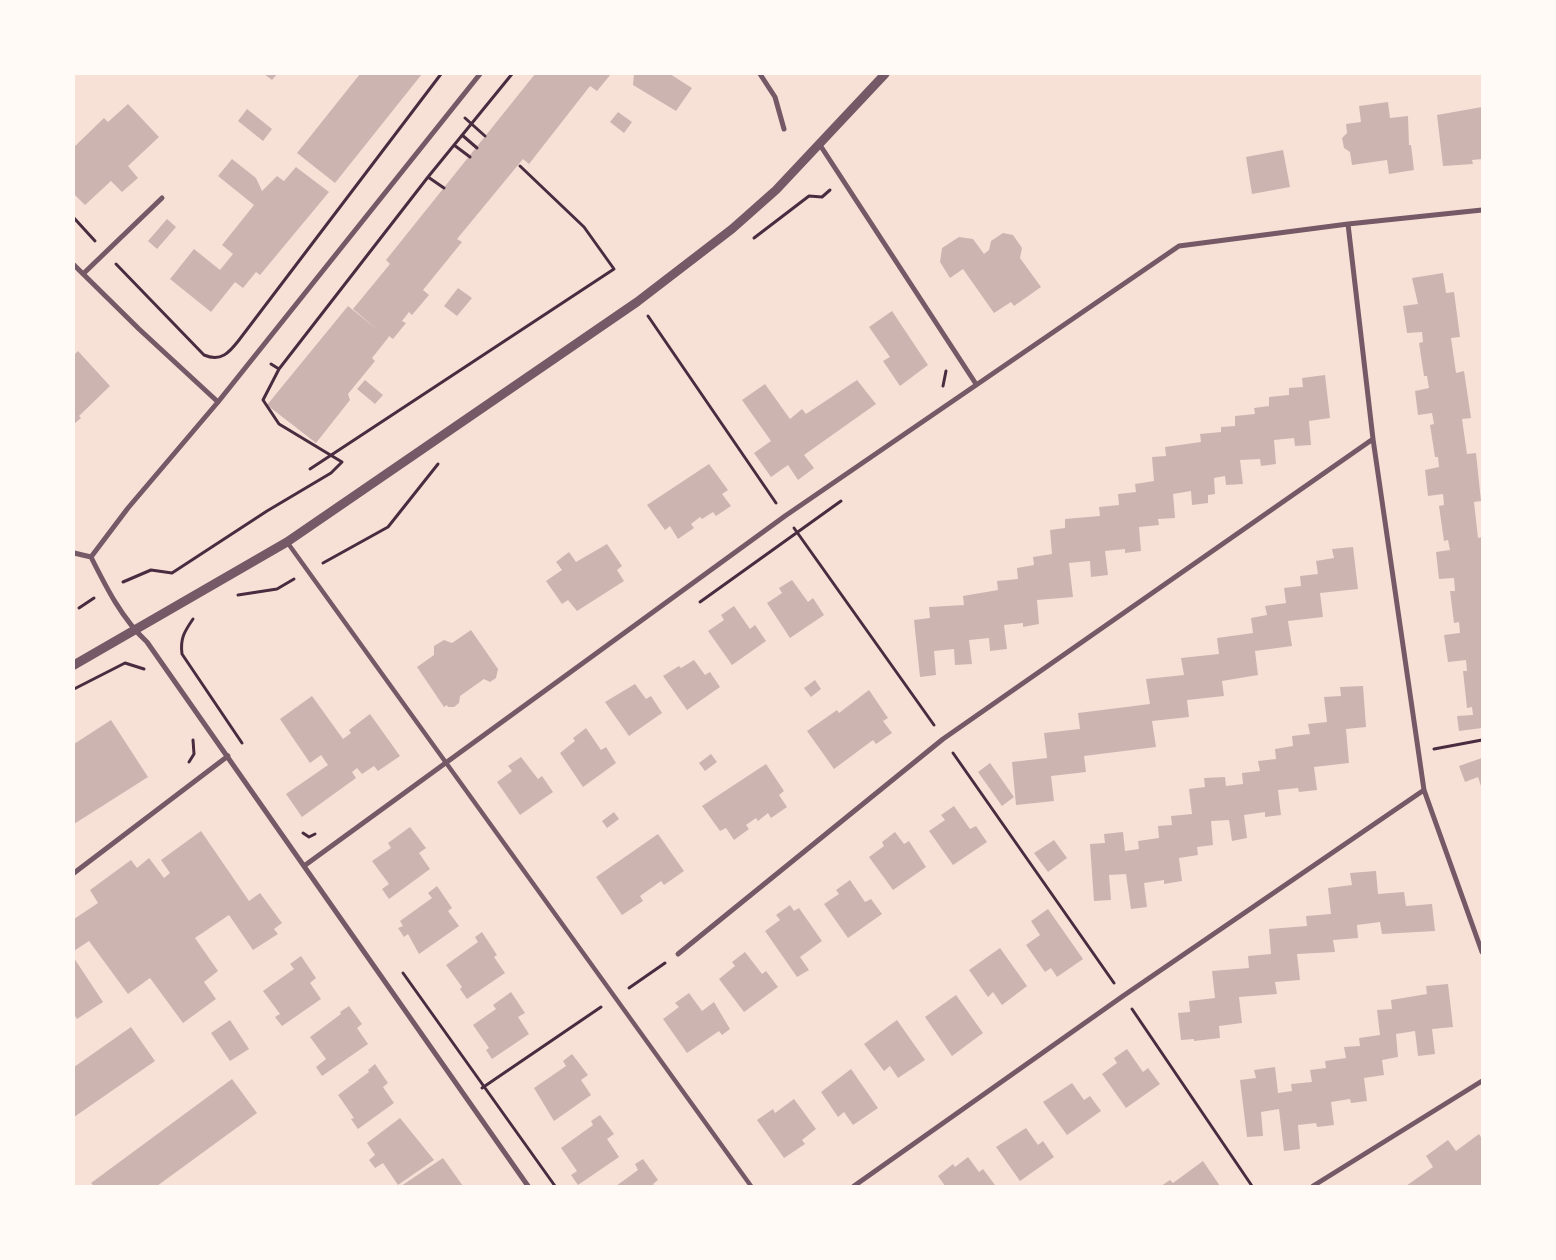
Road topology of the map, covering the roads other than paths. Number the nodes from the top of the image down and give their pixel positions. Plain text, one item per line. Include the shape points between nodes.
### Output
1 (480, 74) edge
2 (760, 74) edge
3 (885, 74) edge
4 (784, 129) dead end
5 (820, 145) junction
6 (162, 198) dead end
7 (1482, 210) edge
8 (1348, 224) junction
9 (74, 265) edge
10 (83, 274) junction
11 (976, 384) junction
12 (218, 402) junction
13 (1373, 439) junction
14 (287, 542) junction
15 (74, 553) edge
16 (91, 557) junction
17 (135, 630) junction
18 (74, 664) edge
19 (228, 756) junction
20 (446, 763) junction
21 (1424, 790) junction
22 (304, 866) junction
23 (74, 873) edge
24 (1482, 952) edge
25 (678, 954) road end
26 (1482, 1081) edge
27 (528, 1186) edge
28 (751, 1186) edge
29 (854, 1186) edge
30 (1313, 1186) edge

1 - 12 street
2 - 4 street via 775,97
3 - 5 street
5 - 11 street
5 - 14 street via 732,229 637,302
6 - 10 street
7 - 8 street
8 - 11 street via 1180,246
8 - 13 street
9 - 10 street
10 - 12 street
11 - 20 street via 785,516
12 - 16 street
13 - 21 street
13 - 25 street via 943,738
14 - 17 street
14 - 20 street
15 - 16 street
16 - 17 street via 107,589
17 - 18 street
17 - 19 street via 147,642
19 - 22 street
19 - 23 street
20 - 22 street
20 - 28 street
21 - 24 street
21 - 29 street via 1123,996
22 - 27 street
26 - 30 street

